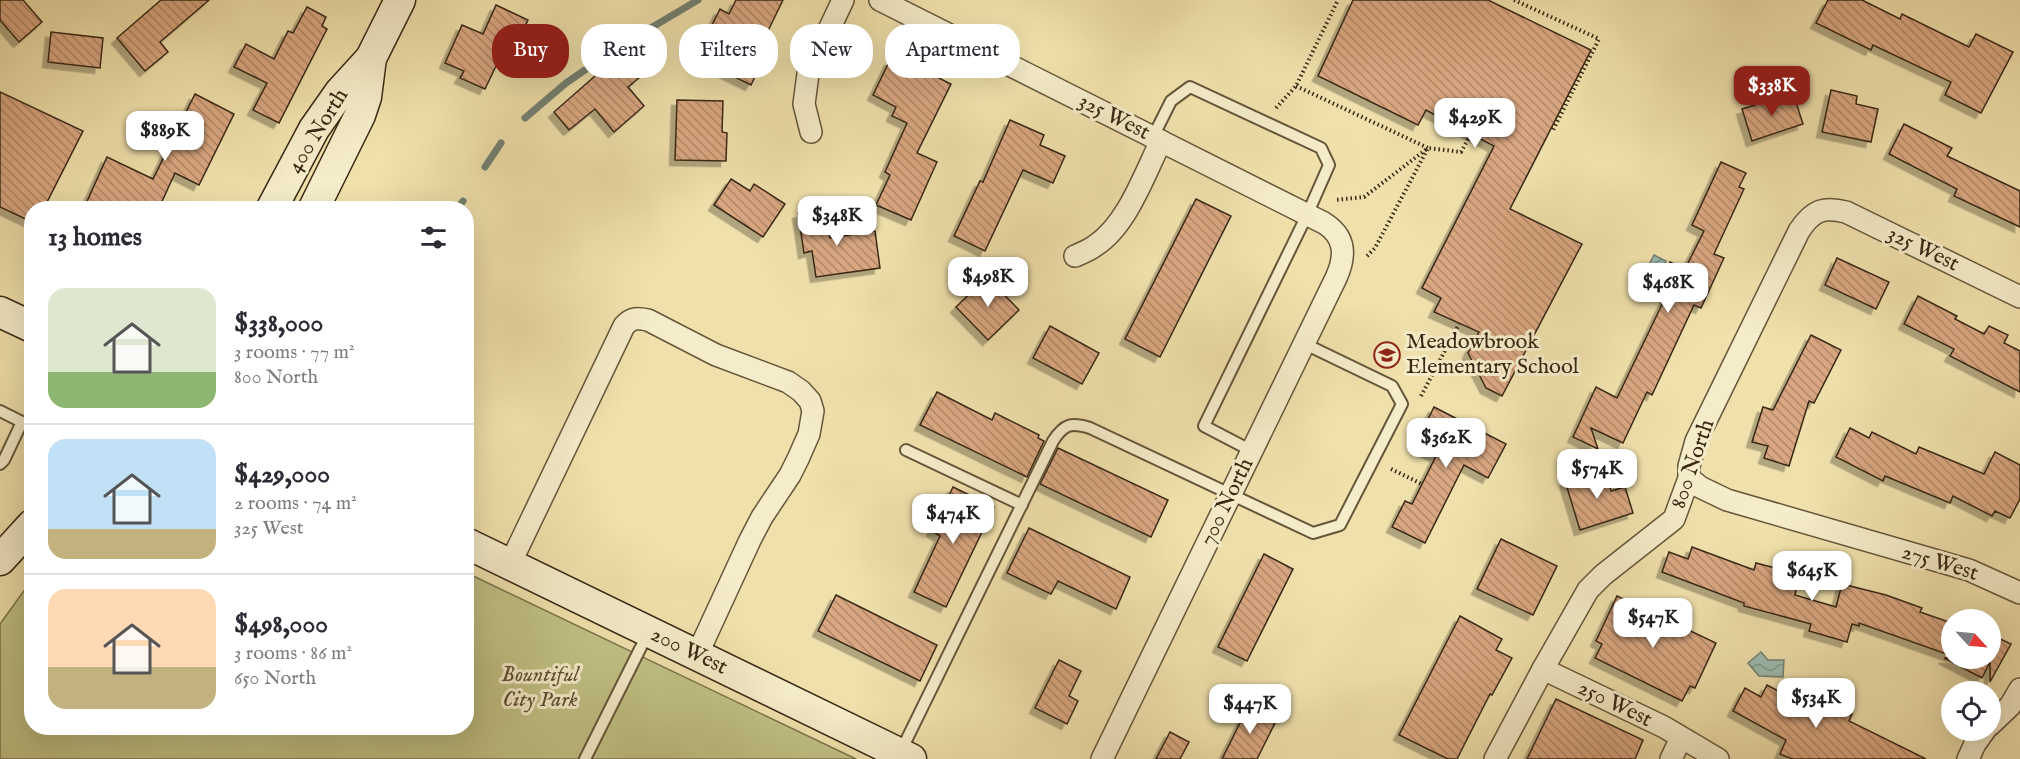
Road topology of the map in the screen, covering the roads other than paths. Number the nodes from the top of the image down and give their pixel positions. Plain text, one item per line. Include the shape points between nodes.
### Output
1 (400, 0) edge
2 (843, 0) edge
3 (880, 0) edge
4 (371, 58) junction
5 (812, 132) dead end
6 (1157, 139) junction
7 (276, 201) edge
8 (317, 201) edge
9 (1824, 209) joint
10 (1307, 215) junction
11 (1342, 242) joint
12 (1075, 256) dead end
13 (2020, 297) edge
14 (0, 312) edge
15 (24, 323) edge
16 (1305, 344) junction
17 (0, 411) edge
18 (906, 450) dead end
19 (1252, 451) junction
20 (0, 464) edge
21 (1689, 478) junction
22 (1232, 493) junction
23 (1022, 505) junction
24 (24, 534) edge
25 (474, 547) edge
26 (0, 560) edge
27 (510, 564) junction
28 (2020, 593) edge
29 (649, 632) junction
30 (698, 655) junction
31 (1543, 669) junction
32 (2020, 688) edge
33 (2001, 715) edge
34 (1681, 738) junction
35 (1977, 741) edge
36 (905, 756) edge
37 (585, 759) edge
38 (1102, 759) edge
39 (1495, 759) edge
40 (1671, 759) edge
41 (1718, 759) edge
42 (1968, 759) edge

1 - 4 main road, 400 North
2 - 5 street via 808,74 804,104
3 - 6 street, 325 West
4 - 7 main road, 400 North via 325,111
4 - 8 main road, 400 North via 360,115
6 - 10 street, 325 West
6 - 10 lane via 1171,101 1190,87 1321,148 1329,165
6 - 12 street via 1127,209 1114,229 1097,245
9 - 13 street, 325 West via 1846,212
9 - 21 street, 800 North via 1805,221 1799,231 1696,441
10 - 11 street, 325 West via 1332,228
10 - 19 lane via 1204,426
11 - 16 street, 700 North via 1341,268
14 - 15 main road
16 - 19 street, 700 North
16 - 22 lane via 1392,387 1402,404 1340,525 1313,533
17 - 20 lane via 22,422
18 - 23 lane
19 - 22 street, 700 North
21 - 28 street, 275 West via 1727,500 1969,570
21 - 31 street, 800 North via 1674,519 1588,590
22 - 23 lane via 1079,425 1059,432
22 - 38 street, 700 North
23 - 36 lane
24 - 26 main road
25 - 27 main road, 200 West
27 - 29 main road, 200 West
27 - 30 street via 629,320 648,320 716,355 788,382 810,401 813,411 809,434 790,475 750,540
29 - 30 main road, 200 West
29 - 37 lane
30 - 36 main road, 200 West
31 - 34 street, 250 West
31 - 39 street, 800 North
32 - 33 street
34 - 40 street
34 - 41 street, 250 West
35 - 42 street

